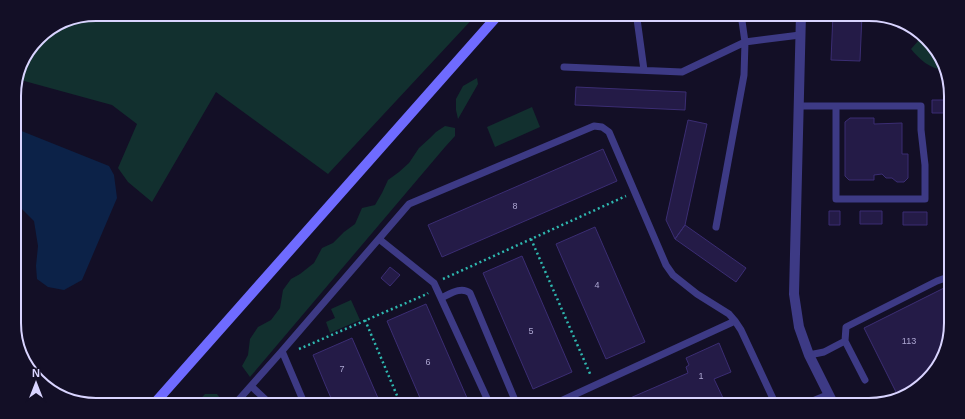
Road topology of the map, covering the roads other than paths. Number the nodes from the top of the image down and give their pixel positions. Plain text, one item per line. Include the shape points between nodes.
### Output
1 (493, 21) edge
2 (637, 21) edge
3 (742, 21) edge
4 (801, 21) edge
5 (800, 36) junction
6 (745, 42) junction
7 (564, 67) dead end
8 (644, 70) junction
9 (798, 106) junction
10 (836, 106) junction
11 (716, 227) dead end
12 (379, 239) junction
13 (944, 278) edge
14 (441, 298) junction
15 (736, 321) junction
16 (845, 341) junction
17 (283, 353) junction
18 (809, 355) junction
19 (865, 380) dead end
20 (251, 386) junction
21 (159, 398) edge
22 (240, 398) edge
23 (264, 398) edge
24 (302, 398) edge
25 (487, 398) edge
26 (514, 398) edge
27 (567, 398) edge
28 (773, 398) edge
29 (830, 398) edge

1 - 21 main road
2 - 8 lane
3 - 6 lane
4 - 5 street
5 - 6 lane
5 - 9 street
6 - 8 lane via 682,72
6 - 11 lane via 744,75
7 - 8 lane
9 - 10 lane
9 - 18 street via 794,294 799,328
10 - 10 lane via 921,106 925,199 836,199
12 - 14 lane via 434,283
12 - 15 lane via 409,204 594,126 602,127 609,132 672,275
12 - 17 lane
13 - 16 lane via 846,327
14 - 25 lane
14 - 26 lane via 461,290 466,290 470,294
15 - 27 lane
15 - 28 lane
16 - 18 lane via 824,352
16 - 19 lane
17 - 20 lane
17 - 24 lane
18 - 29 street
20 - 22 lane
20 - 23 lane

